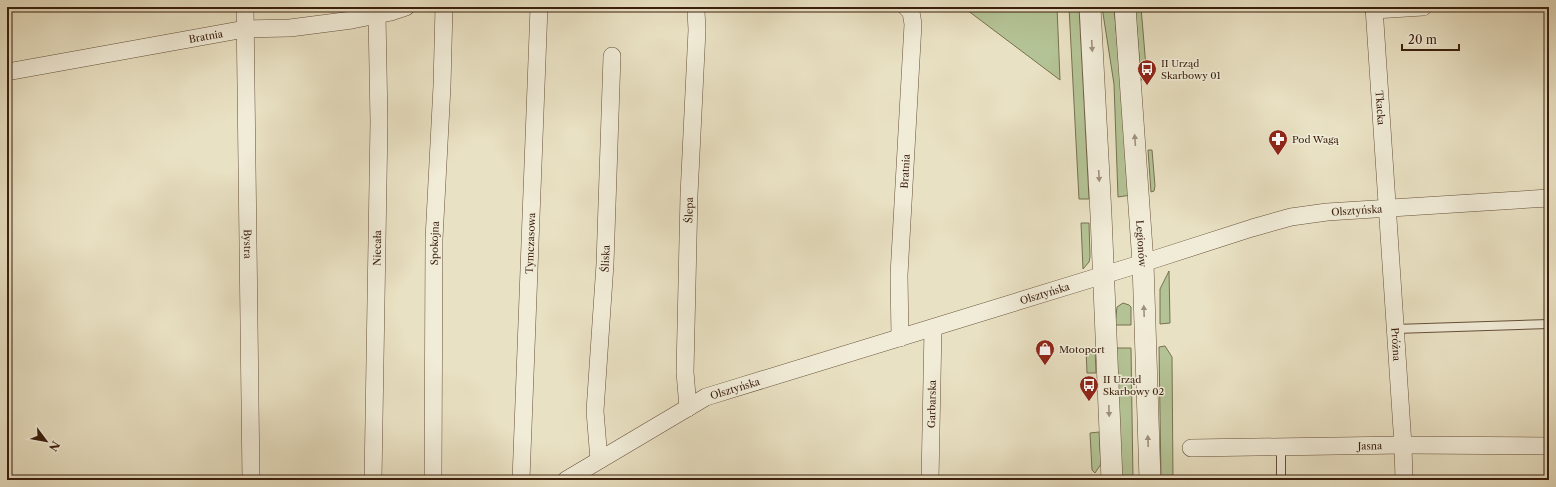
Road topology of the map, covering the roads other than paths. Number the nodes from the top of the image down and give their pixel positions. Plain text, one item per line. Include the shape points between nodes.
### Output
1 (245, 7) edge
2 (406, 7) edge
3 (444, 7) edge
4 (539, 7) edge
5 (906, 7) edge
6 (1090, 7) edge
7 (1125, 7) edge
8 (1423, 7) edge
9 (1374, 9) edge
10 (696, 12) dead end
11 (377, 15) junction
12 (245, 29) junction
13 (612, 56) dead end
14 (7, 72) edge
15 (1549, 198) edge
16 (1387, 209) junction
17 (1142, 263) junction
18 (1104, 274) junction
19 (1549, 324) edge
20 (933, 328) junction
21 (1396, 329) junction
22 (900, 338) junction
23 (688, 408) junction
24 (1403, 445) junction
25 (1281, 446) junction
26 (1549, 446) edge
27 (1191, 448) dead end
28 (599, 460) junction
29 (251, 480) edge
30 (374, 480) edge
31 (432, 480) edge
32 (521, 480) edge
33 (566, 480) edge
34 (930, 480) edge
35 (1112, 480) edge
36 (1150, 480) edge
37 (1281, 480) edge
38 (1404, 480) edge

1 - 12 street, Bystra
2 - 11 street, Bratnia
3 - 31 street, Spokojna via 434,240
4 - 32 street, Tymczasowa
5 - 22 street, Bratnia via 911,12 913,24 899,275
6 -> 18 street
17 -> 7 street, Legionów
8 - 9 street
9 - 16 street, Tkacka
10 - 23 street, Ślepa via 685,372
11 - 12 street, Bratnia via 290,28
11 - 30 street, Niecała via 379,122
12 - 14 street, Bratnia
12 - 29 street, Bystra
13 - 28 street, Śliska via 605,264 595,411
15 - 16 street, Olsztyńska
16 - 17 street, Olsztyńska via 1291,217
16 - 21 street, Próżna
17 - 18 street, Olsztyńska
36 -> 17 street, Legionów
18 - 20 street, Olsztyńska
18 -> 35 street
19 - 21 lane
20 - 22 street, Olsztyńska
20 - 34 street, Garbarska
21 - 24 street, Próżna
22 - 23 street, Olsztyńska via 706,397
23 - 28 street, Olsztyńska
24 - 25 street, Jasna
24 - 26 street, Jasna
24 - 38 street, Próżna
25 - 27 street, Jasna
25 - 37 lane
28 - 33 street, Olsztyńska

